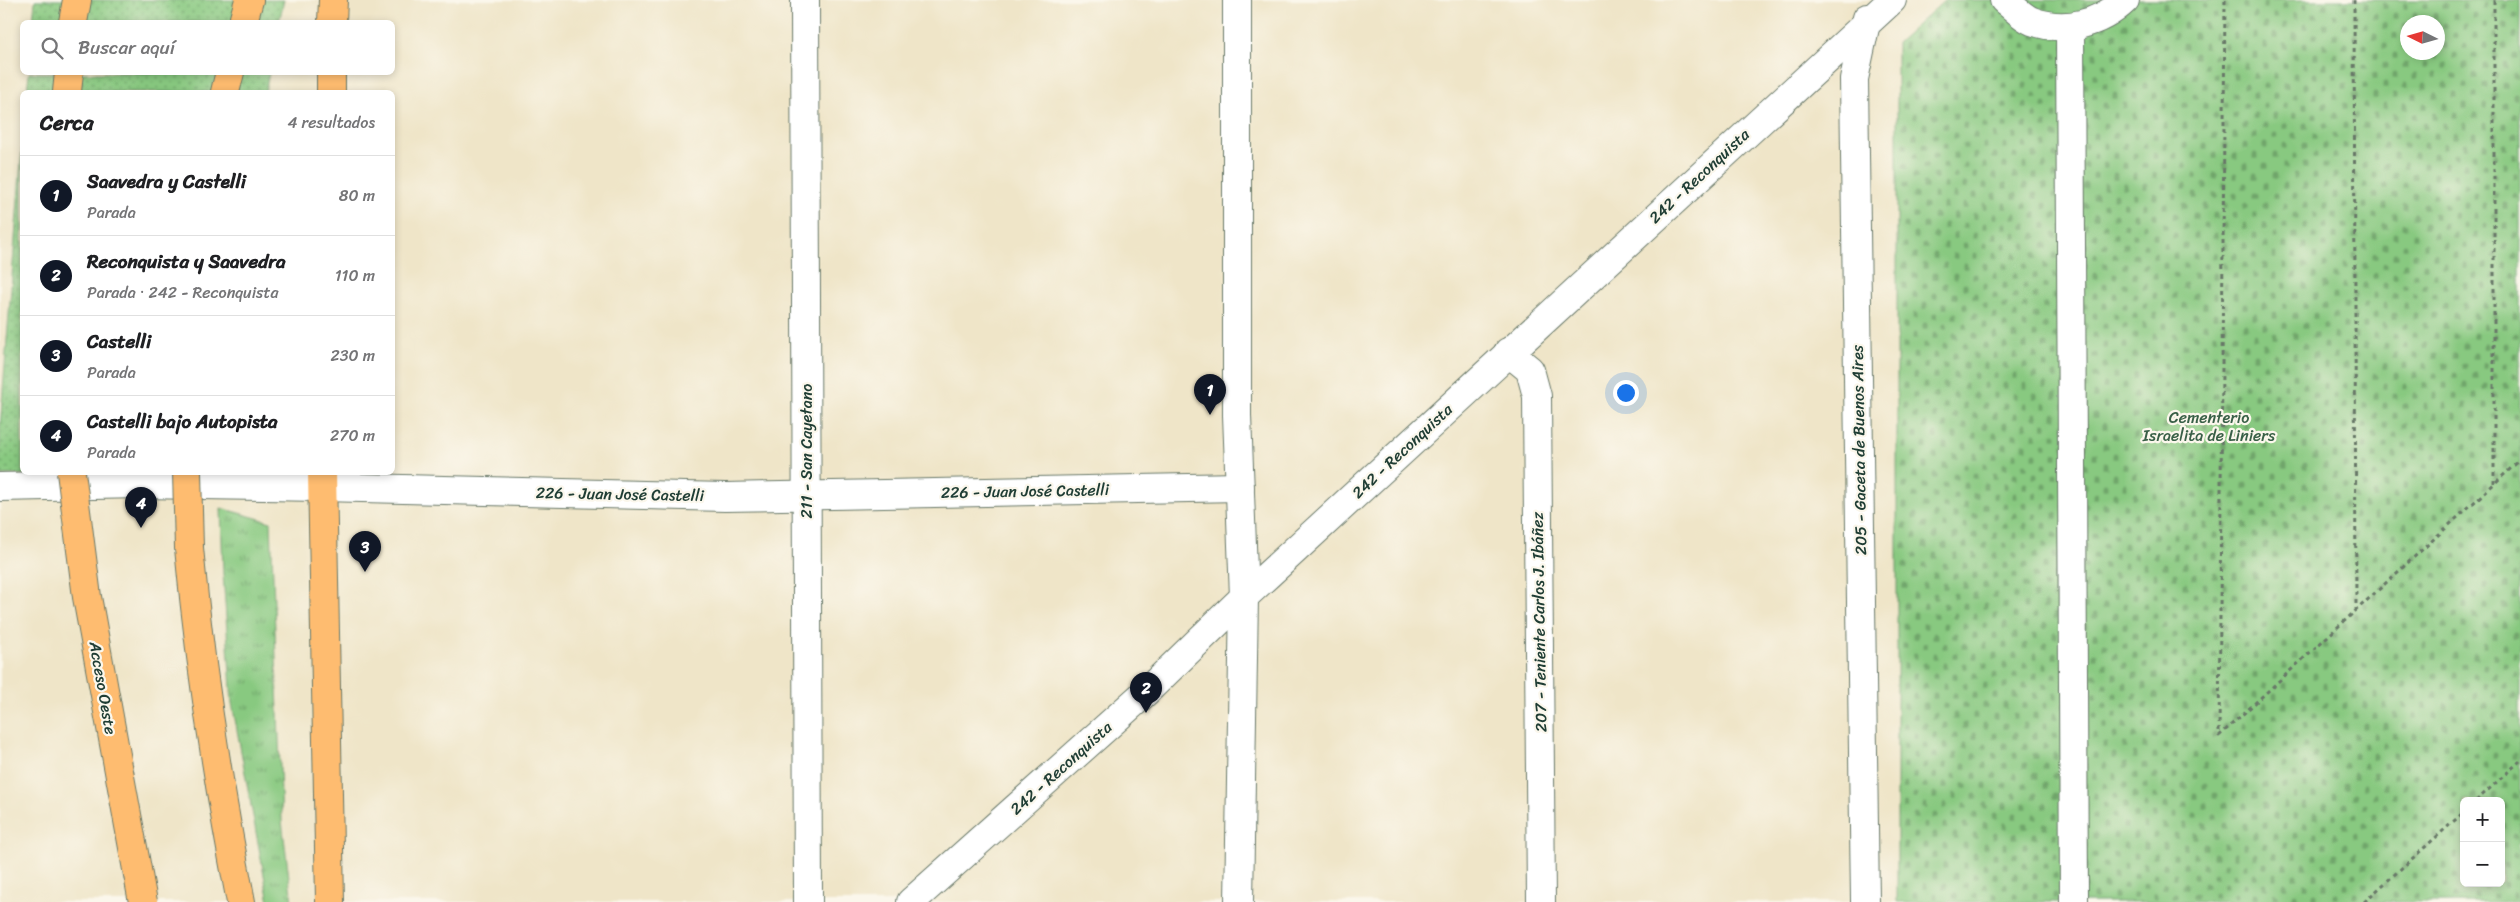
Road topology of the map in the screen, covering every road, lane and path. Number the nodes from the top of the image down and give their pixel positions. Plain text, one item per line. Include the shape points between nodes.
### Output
1 (76, 0) edge
2 (249, 0) edge
3 (333, 0) edge
4 (805, 0) edge
5 (1237, 0) edge
6 (1892, 0) edge
7 (2004, 0) edge
8 (2125, 0) edge
9 (2225, 0) edge
10 (2354, 0) edge
11 (2494, 0) edge
12 (1869, 12) edge
13 (74, 20) edge
14 (244, 20) edge
15 (332, 20) edge
16 (2070, 26) junction
17 (69, 75) edge
18 (229, 75) edge
19 (331, 75) edge
20 (67, 90) edge
21 (226, 90) edge
22 (331, 90) edge
23 (1508, 352) junction
24 (2520, 460) edge
25 (71, 475) edge
26 (186, 475) edge
27 (321, 480) edge
28 (2494, 484) junction
29 (0, 487) edge
30 (1240, 488) junction
31 (806, 496) junction
32 (1244, 597) junction
33 (2356, 610) junction
34 (2520, 761) edge
35 (2480, 797) edge
36 (2460, 816) edge
37 (143, 902) edge
38 (241, 902) edge
39 (330, 902) edge
40 (808, 902) edge
41 (912, 902) edge
42 (1239, 902) edge
43 (1541, 902) edge
44 (1865, 902) edge
45 (2074, 902) edge
46 (2364, 902) edge

1 - 13 main road
2 - 14 main road
3 - 15 main road
4 - 31 street, 211 - San Cayetano
5 - 30 street via 1237,415
6 - 12 street, 242 - Reconquista
7 - 16 street via 2031,20
8 - 16 street via 2098,20
9 - 33 path via 2219,736
10 - 33 path
11 - 28 path
12 - 23 street, 242 - Reconquista
12 - 44 street, 205 - Gaceta de Buenos Aires via 1854,79
16 - 45 street
17 - 20 main road
18 - 21 main road
19 - 22 main road
23 - 32 street, 242 - Reconquista
23 - 43 street, 207 - Teniente Carlos J. Ibáñez via 1530,370 1537,396
24 - 28 path
25 - 37 main road, Acceso Oeste, bridge via 86,597
26 - 38 main road, bridge via 189,548 204,687 220,796
27 - 29 street, 226 - Juan José Castelli
27 - 31 street, 226 - Juan José Castelli via 725,497
27 - 39 main road
28 - 33 path
30 - 31 street, 226 - Juan José Castelli
30 - 32 street
31 - 40 street, 211 - San Cayetano
32 - 41 street, 242 - Reconquista via 1147,691
32 - 42 street
34 - 35 path
36 - 46 path

